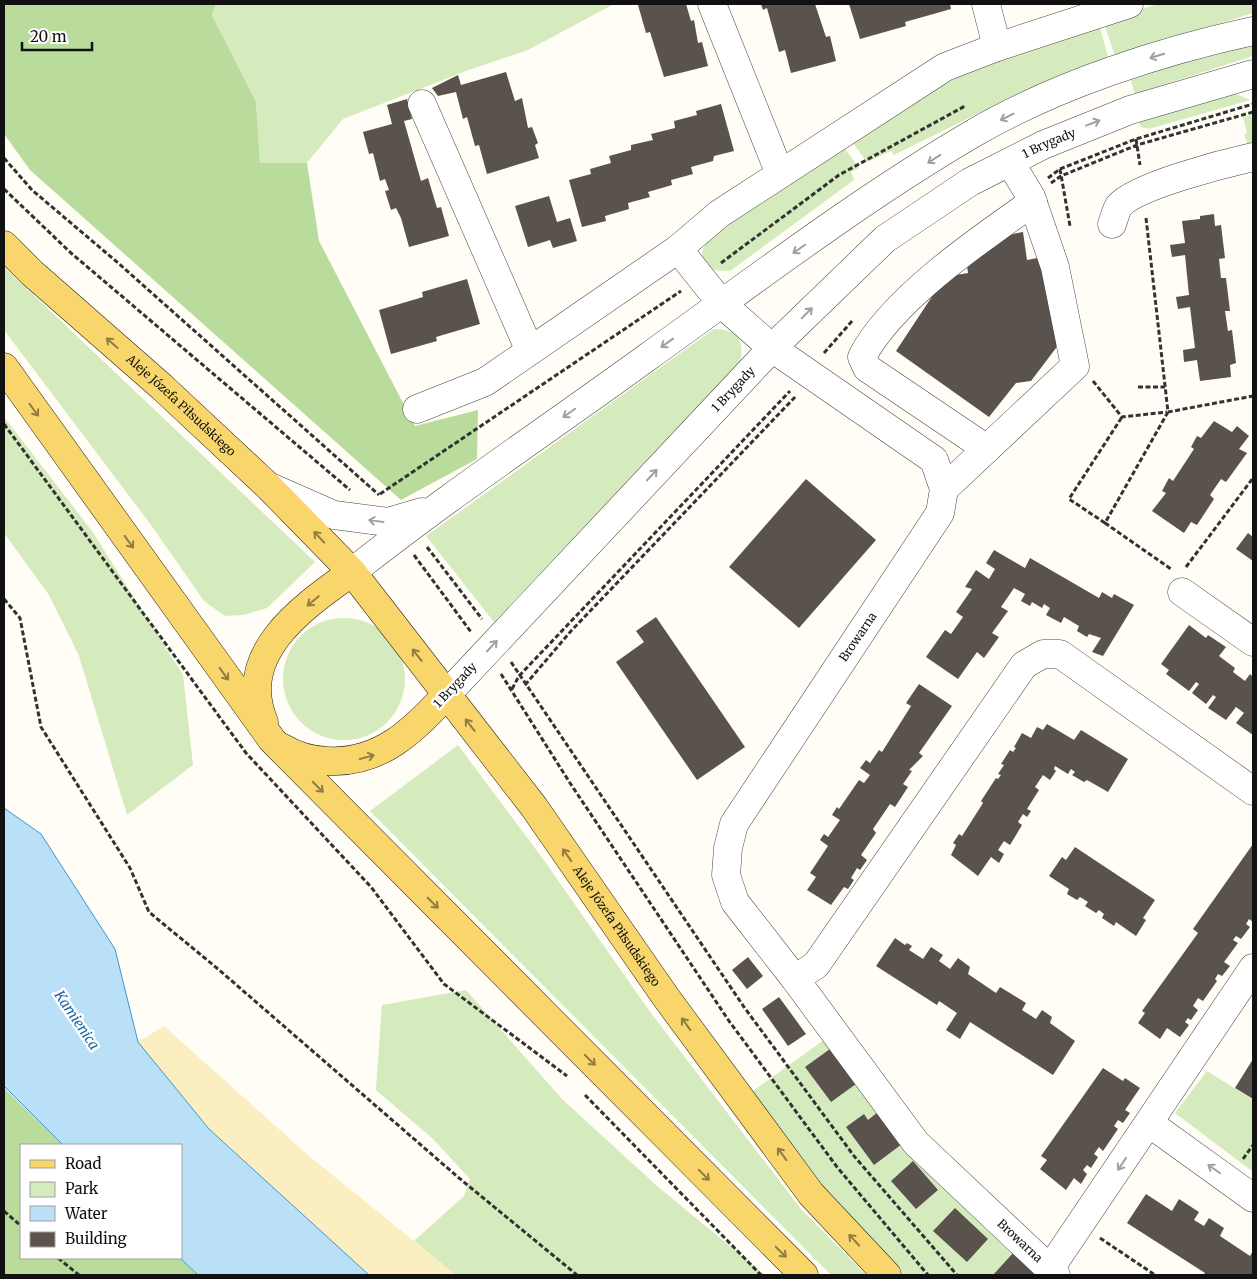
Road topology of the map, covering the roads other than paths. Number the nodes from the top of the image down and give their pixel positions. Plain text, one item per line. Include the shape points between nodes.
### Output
1 (712, 4) edge
2 (986, 4) edge
3 (1129, 4) edge
4 (1253, 31) edge
5 (997, 47) junction
6 (1253, 74) edge
7 (422, 104) dead end
8 (1010, 162) junction
9 (1252, 165) edge
10 (780, 174) junction
11 (1032, 199) junction
12 (1112, 224) dead end
13 (4, 244) edge
14 (678, 249) junction
15 (722, 304) junction
16 (772, 348) junction
17 (530, 351) junction
18 (4, 367) edge
19 (417, 409) dead end
20 (987, 449) junction
21 (268, 486) junction
22 (944, 489) junction
23 (405, 527) junction
24 (352, 572) junction
25 (1180, 577) road end
26 (1253, 642) edge
27 (447, 694) junction
28 (272, 740) junction
29 (1253, 790) edge
30 (1253, 968) edge
31 (795, 979) junction
32 (1149, 1123) junction
33 (1253, 1198) edge
34 (1052, 1273) edge
35 (804, 1275) edge
36 (887, 1275) edge

1 - 10 street
2 - 5 street
3 - 5 street
4 -> 15 street via 1119,68 976,132
5 - 10 street via 945,67
8 -> 6 street, 1 Brygady via 1042,145 1130,110
7 - 17 street
8 - 11 street
16 -> 8 street, 1 Brygady via 885,239 970,182
9 - 12 street via 1204,168 1143,191 1119,206
10 - 14 street via 719,214
11 - 20 street via 1055,267 1075,366
11 - 20 street via 931,278 870,340 862,357 867,368
21 -> 13 main road, Aleje Józefa Piłsudskiego
14 - 15 street, Browarna
14 - 17 street
15 - 16 street, Browarna
15 -> 23 street via 440,506
16 - 22 street, Browarna via 934,460
27 -> 16 street, 1 Brygady
17 - 19 street via 486,382
18 -> 28 main road
20 - 22 street
23 -> 21 street via 334,515
24 -> 21 main road, Aleje Józefa Piłsudskiego
22 - 31 street, Browarna via 940,513 734,824 726,875 736,902
23 - 24 street
27 -> 24 main road, Aleje Józefa Piłsudskiego
24 -> 28 main road via 292,619 274,640 260,665 256,683 260,712
25 - 26 street
28 -> 27 main road, 1 Brygady via 294,755 315,760 347,762 378,754 408,733
36 -> 27 main road, Aleje Józefa Piłsudskiego via 811,1194 665,996 534,807
28 -> 35 main road
29 - 31 street via 1060,654 1043,654 1024,664 816,965
30 - 32 street, Browarna
31 - 34 street, Browarna via 916,1143
33 -> 32 street
32 -> 34 street, Browarna via 1080,1225

